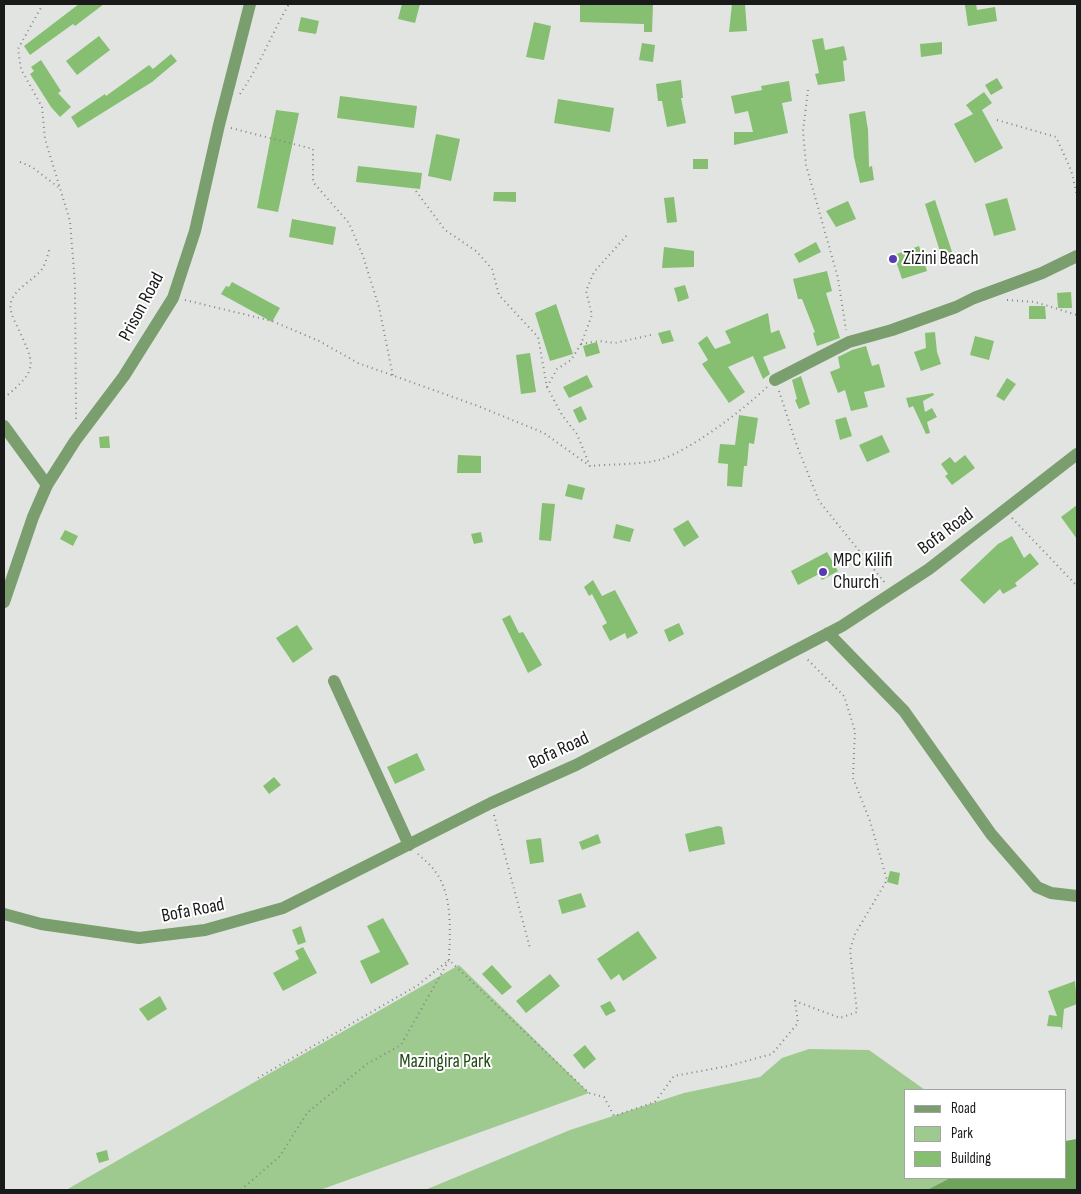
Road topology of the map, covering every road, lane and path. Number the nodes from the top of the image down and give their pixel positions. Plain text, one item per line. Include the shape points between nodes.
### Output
1 (44, 4) edge
2 (250, 4) edge
3 (289, 4) edge
4 (808, 90) dead end
5 (235, 101) dead end
6 (997, 120) dead end
7 (219, 125) junction
8 (20, 162) dead end
9 (58, 187) junction
10 (416, 191) dead end
11 (1077, 195) edge
12 (628, 234) dead end
13 (50, 247) dead end
14 (1077, 256) edge
15 (173, 298) junction
16 (1006, 300) dead end
17 (1077, 315) edge
18 (651, 335) dead end
19 (848, 342) junction
20 (582, 344) junction
21 (393, 376) junction
22 (775, 380) junction
23 (547, 387) junction
24 (4, 398) edge
25 (4, 426) edge
26 (75, 441) junction
27 (1077, 454) edge
28 (590, 466) junction
29 (47, 485) junction
30 (1006, 511) junction
31 (1077, 586) edge
32 (893, 593) junction
33 (4, 602) edge
34 (828, 633) junction
35 (798, 650) junction
36 (334, 681) dead end
37 (491, 803) junction
38 (410, 845) junction
39 (1077, 896) edge
40 (4, 914) edge
41 (530, 948) dead end
42 (449, 960) junction
43 (258, 1078) dead end
44 (242, 1190) edge

1 - 9 path via 18,49 21,69 42,107 45,139
2 - 7 street, Prison Road
3 - 5 path via 256,70
4 - 19 path via 802,131 806,165 838,278
6 - 11 path via 1056,137 1071,170
7 - 15 street, Prison Road via 195,232
7 - 21 path via 313,149 313,182 349,224 363,256 379,307
8 - 9 path
9 - 26 path via 70,221 75,284
10 - 23 path via 445,230 476,251 492,269 499,295 538,337
12 - 20 path via 594,272 586,291 592,315
13 - 24 path via 44,268 16,293 11,302 12,316 32,362 24,381
14 - 19 street via 956,307
15 - 21 path via 272,321 319,341 358,363
15 - 26 street, Prison Road via 124,376
16 - 17 path via 1035,302
18 - 20 path via 615,343
19 - 22 street
20 - 23 path via 571,360 557,369
21 - 28 path via 544,432
22 - 28 path via 721,424 659,460
22 - 32 path via 819,500
23 - 28 path via 577,434
25 - 29 street
26 - 29 street, Prison Road
27 - 30 street, Bofa Road
29 - 33 street, Prison Road
30 - 31 path
30 - 32 street, Bofa Road via 929,570
32 - 34 street, Bofa Road
34 - 35 street, Bofa Road
34 - 39 street via 904,711 991,834 1038,887 1052,894
35 - 37 street, Bofa Road via 576,765
35 - 42 path via 844,696 855,731 853,778 870,821 886,880 855,934 850,950 857,1012 840,1018 796,1001 798,1023 772,1054 674,1076 655,1102 614,1116 604,1097 589,1093
36 - 38 street
37 - 38 street, Bofa Road
37 - 41 path
38 - 40 street, Bofa Road via 283,908 205,930 138,938 50,925
38 - 42 path via 436,872 446,895
42 - 43 path via 410,990
42 - 44 path via 401,1044 367,1064 307,1112 280,1156

